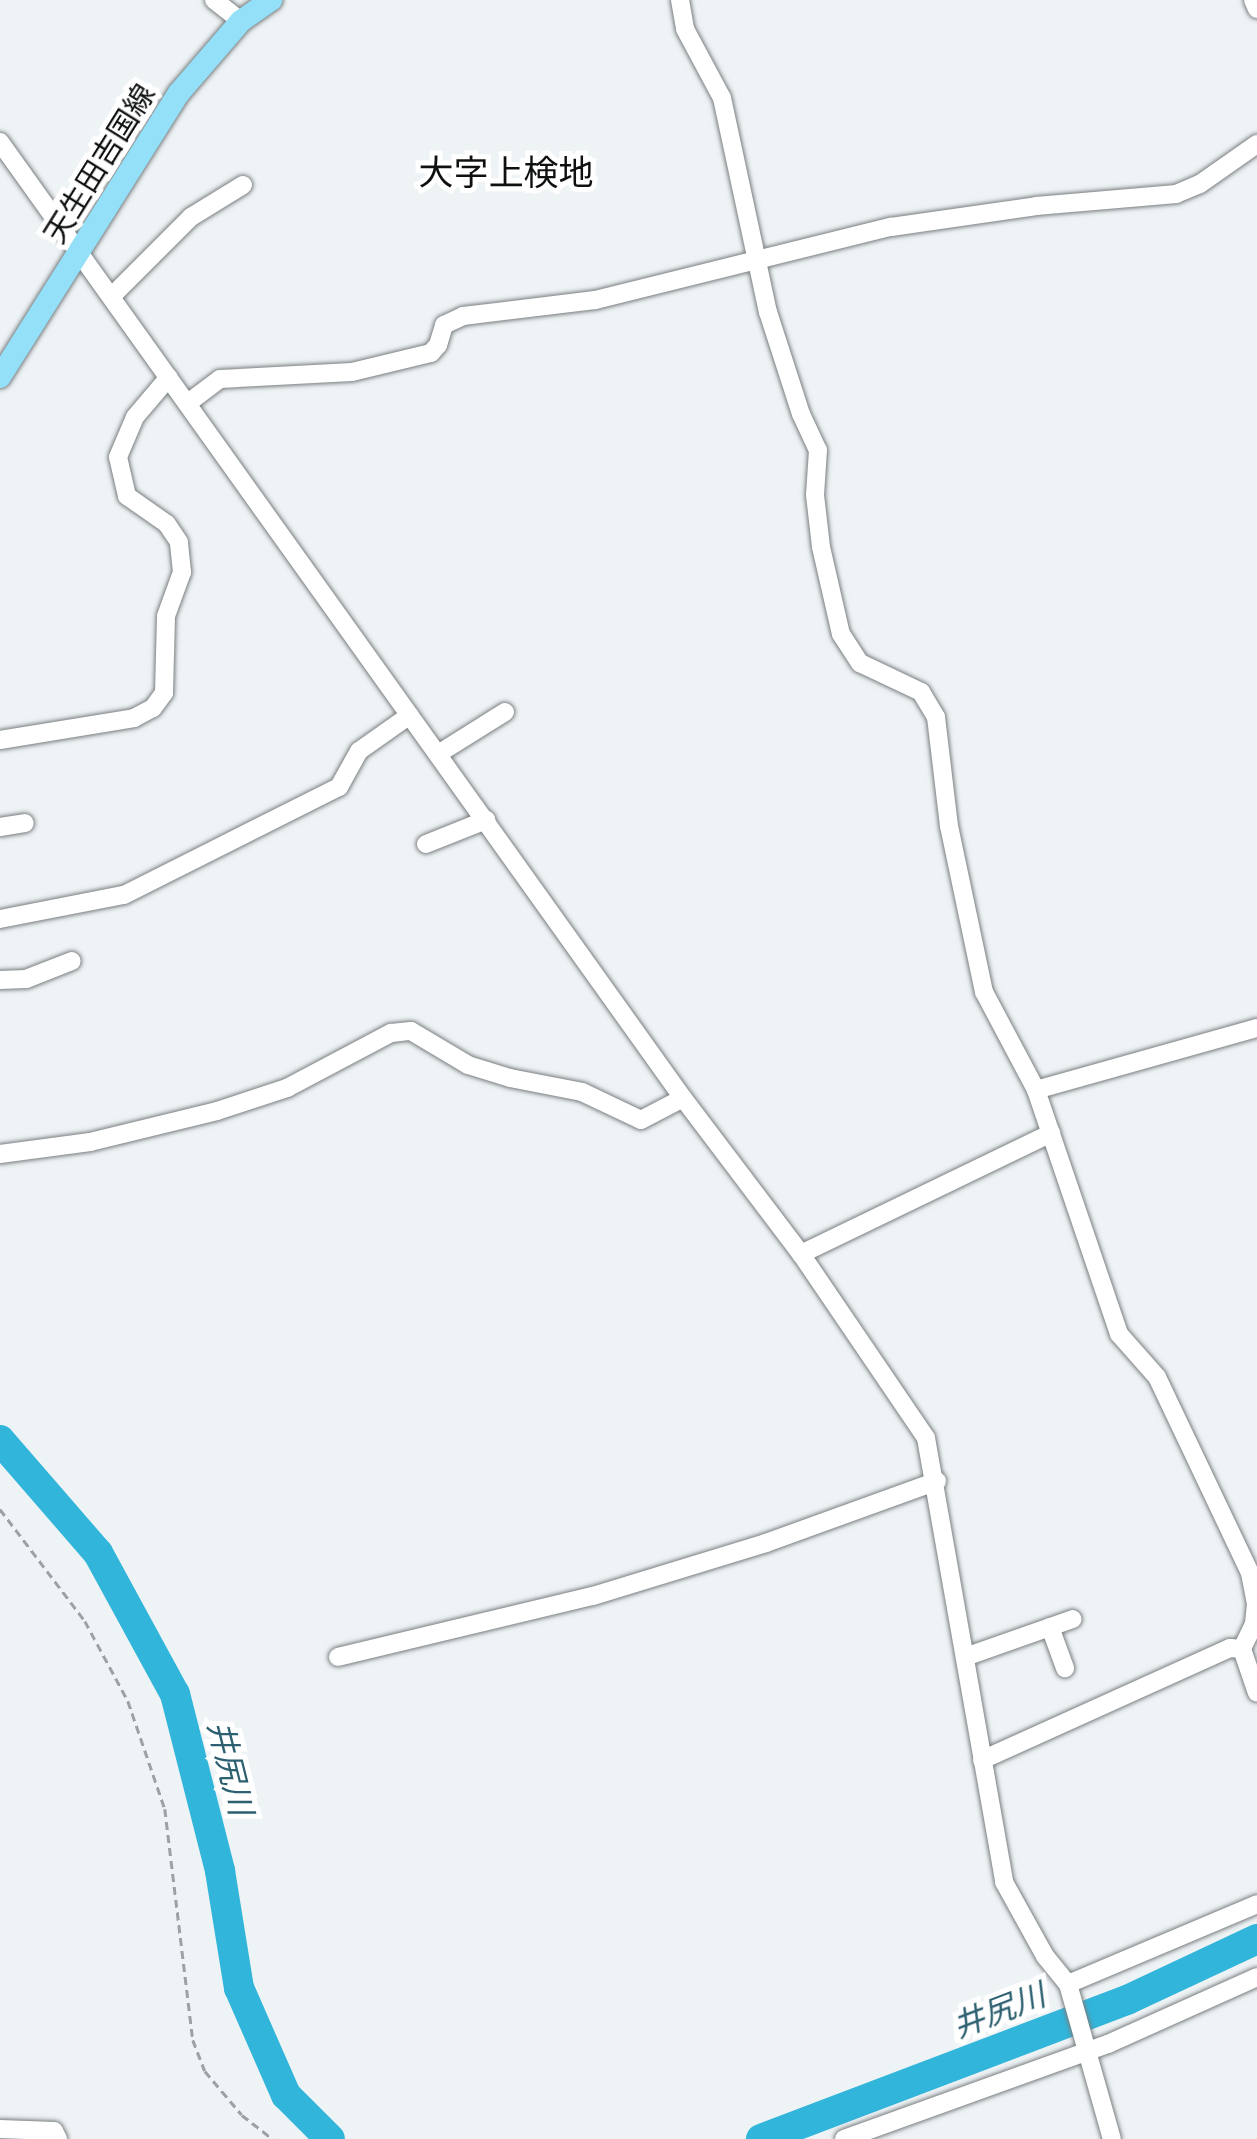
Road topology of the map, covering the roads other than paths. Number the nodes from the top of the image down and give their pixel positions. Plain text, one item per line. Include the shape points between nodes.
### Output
1 (214, 0) edge
2 (271, 0) edge
3 (680, 0) edge
4 (1254, 0) edge
5 (1257, 9) edge
6 (241, 21) junction
7 (0, 142) edge
8 (1257, 144) edge
9 (243, 185) dead end
10 (80, 253) junction
11 (754, 261) junction
12 (111, 297) junction
13 (0, 377) edge
14 (169, 377) junction
15 (188, 402) junction
16 (505, 712) dead end
17 (410, 715) junction
18 (0, 740) edge
19 (438, 754) junction
20 (486, 820) junction
21 (25, 823) dead end
22 (0, 827) edge
23 (426, 844) dead end
24 (0, 919) edge
25 (72, 961) dead end
26 (0, 980) edge
27 (1257, 1028) edge
28 (1036, 1090) junction
29 (683, 1098) junction
30 (1051, 1133) junction
31 (0, 1154) edge
32 (801, 1254) junction
33 (936, 1481) junction
34 (1073, 1619) dead end
35 (1050, 1627) junction
36 (1242, 1648) junction
37 (966, 1657) junction
38 (338, 1658) dead end
39 (1065, 1668) dead end
40 (1257, 1693) edge
41 (982, 1760) junction
42 (1257, 1904) edge
43 (1257, 1976) edge
44 (1070, 1990) junction
45 (1086, 2048) junction
46 (0, 2129) edge
47 (58, 2139) edge
48 (844, 2139) edge
49 (1112, 2139) edge

1 - 6 street
2 - 6 main road, 天生田吉国線
3 - 11 street via 685,29 722,98
4 - 5 street
6 - 10 main road, 天生田吉国線 via 178,93
7 - 10 street
8 - 11 street via 1176,194 890,227
9 - 12 street via 190,217
10 - 12 street
10 - 13 main road, 天生田吉国線
11 - 15 street via 595,300 449,319 430,353 352,372 220,378
11 - 28 street via 787,376 818,450 821,547 841,634 860,662 921,692 936,717 949,826 979,974
12 - 14 street
14 - 15 street
14 - 18 street via 135,417 118,456 127,496 167,524 179,542 182,572 166,616 164,693 134,718
15 - 17 street
16 - 19 street
17 - 19 street
17 - 24 street via 359,751 339,787 124,895
19 - 20 street
20 - 23 street
20 - 29 street
21 - 22 street
25 - 26 street
27 - 28 street
28 - 30 street
29 - 31 street via 641,1120 582,1092 468,1064 411,1031 392,1033 287,1088 217,1112 90,1142
29 - 32 street
30 - 32 street
30 - 36 street via 1119,1334 1156,1377 1250,1573 1256,1614
32 - 33 street via 910,1409 926,1438
33 - 37 street
33 - 38 street via 593,1596
34 - 35 street
35 - 37 street
35 - 39 street
36 - 40 street
36 - 41 street
37 - 41 street
41 - 44 street via 1004,1882
42 - 44 street
43 - 45 street
44 - 45 street
45 - 48 street
45 - 49 street
46 - 47 street via 54,2131

